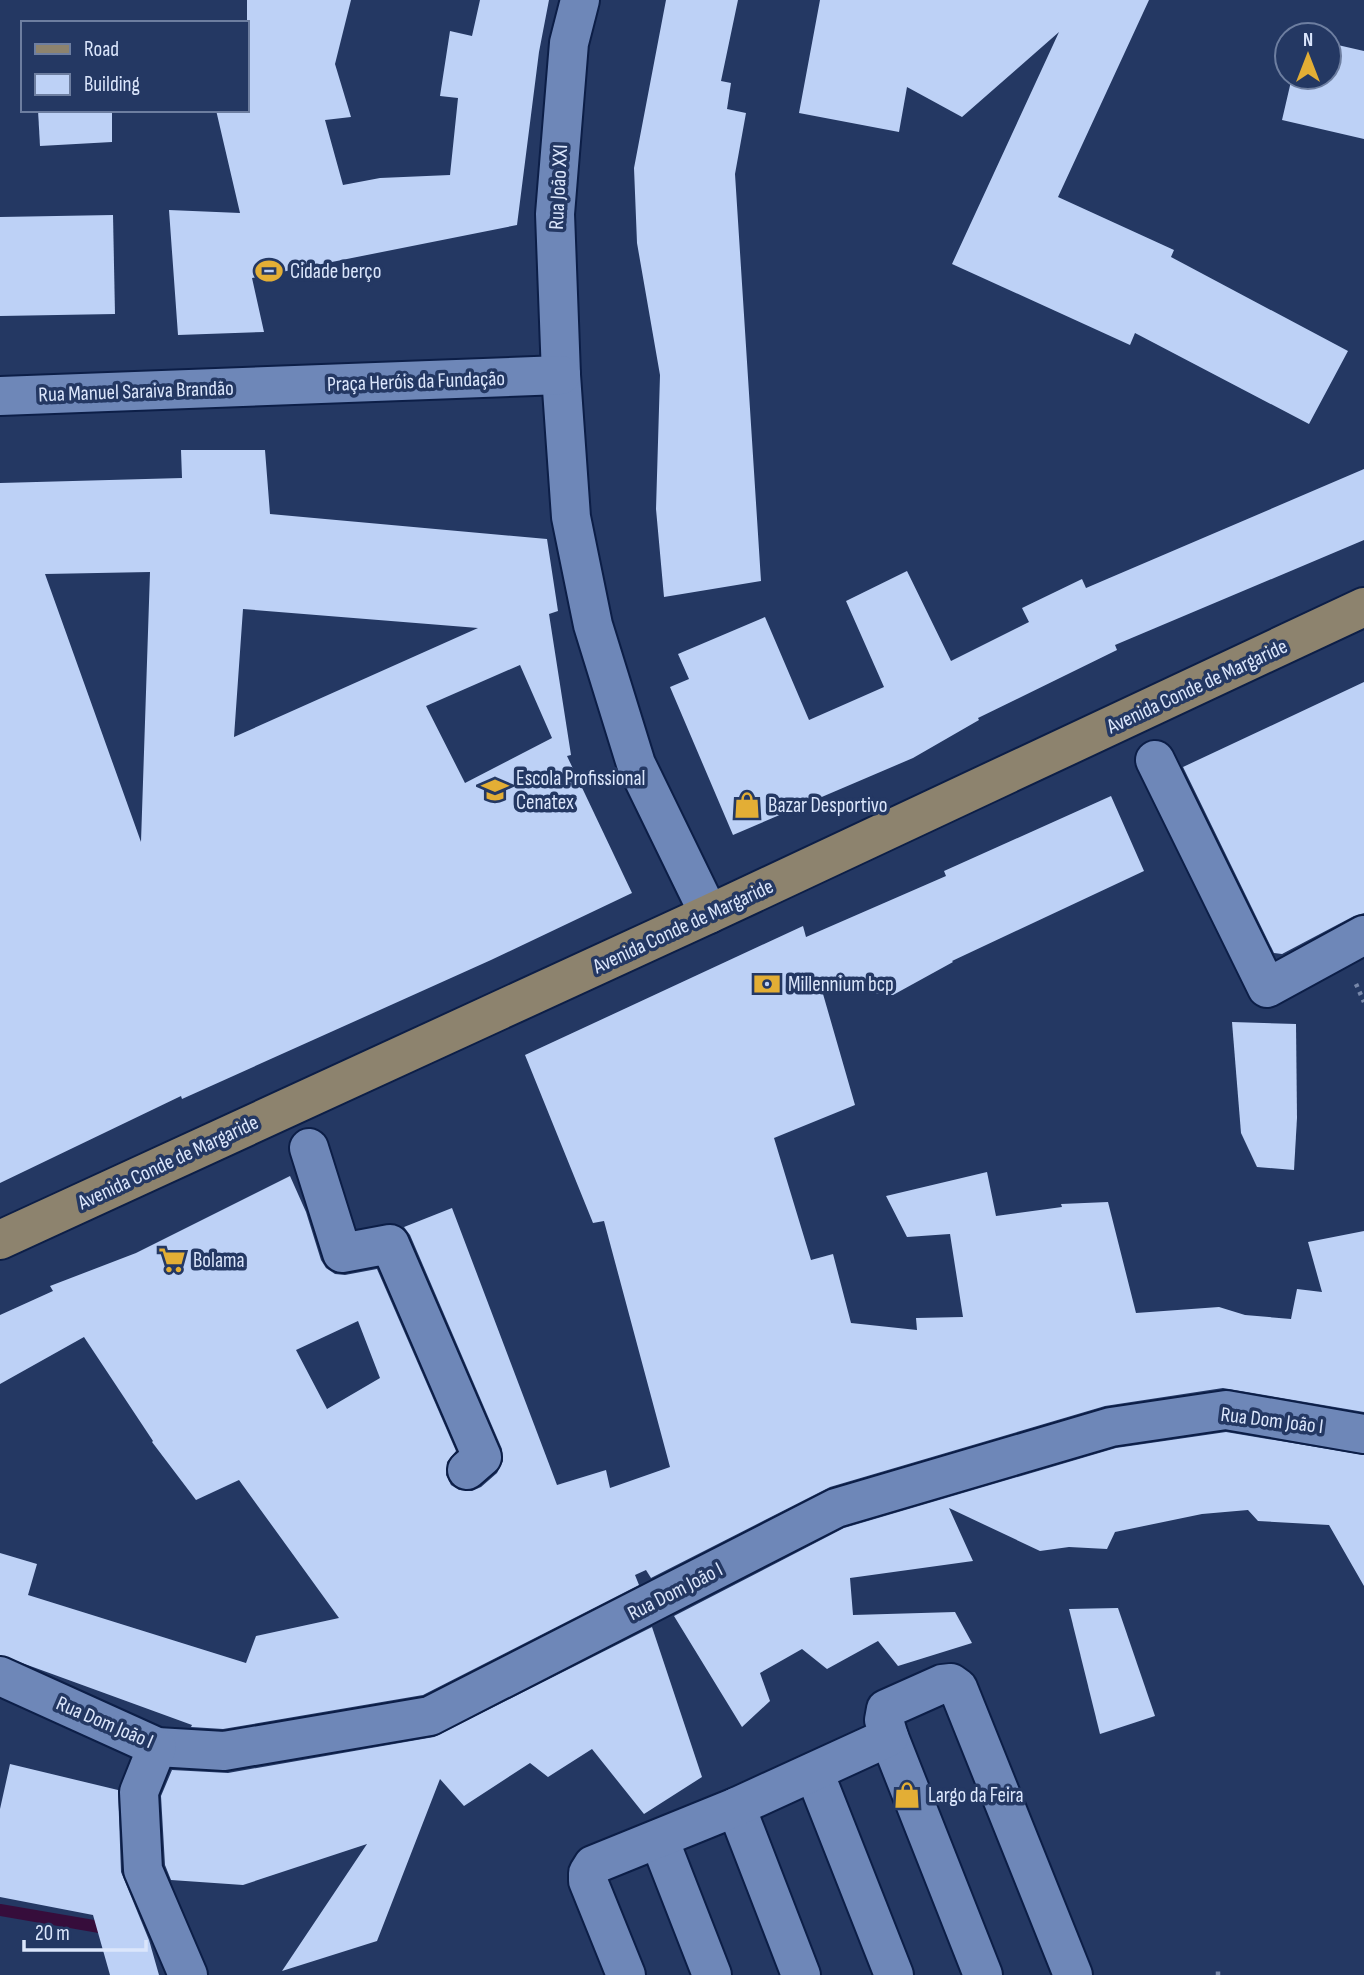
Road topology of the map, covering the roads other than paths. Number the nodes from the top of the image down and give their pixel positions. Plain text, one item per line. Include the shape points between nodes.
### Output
1 (580, 0) edge
2 (561, 375) junction
3 (271, 386) joint
4 (0, 396) edge
5 (1364, 607) edge
6 (1155, 760) dead end
7 (709, 914) junction
8 (1364, 934) edge
9 (309, 1148) dead end
10 (0, 1240) edge
11 (1364, 1434) edge
12 (467, 1470) dead end
13 (0, 1676) edge
14 (889, 1737) junction
15 (158, 1746) junction
16 (814, 1773) junction
17 (736, 1807) junction
18 (659, 1839) junction
19 (188, 1975) edge
20 (626, 1975) edge
21 (712, 1975) edge
22 (801, 1975) edge
23 (894, 1975) edge
24 (983, 1975) edge
25 (1073, 1975) edge

1 - 2 street, Rua João XXI via 569,43 555,214
2 - 3 street, Praça Heróis da Fundação
2 - 7 street, Rua João XXI via 572,517 593,625 636,764
3 - 4 street, Rua Manuel Saraiva Brandão
5 - 7 main road, Avenida Conde de Margaride
6 - 8 street via 1267,988
7 - 10 main road, Avenida Conde de Margaride
9 - 12 street via 342,1253 390,1244 482,1457
11 - 15 street, Rua Dom João I via 1226,1410 1111,1427 836,1508 430,1716 224,1751
13 - 15 street, Rua Dom João I
14 - 16 street
14 - 24 street
14 - 25 street via 886,1709 942,1684 958,1688
15 - 19 street via 139,1792 142,1870
16 - 17 street
16 - 23 street
17 - 18 street
17 - 22 street
18 - 20 street via 593,1866 589,1873 588,1881
18 - 21 street

